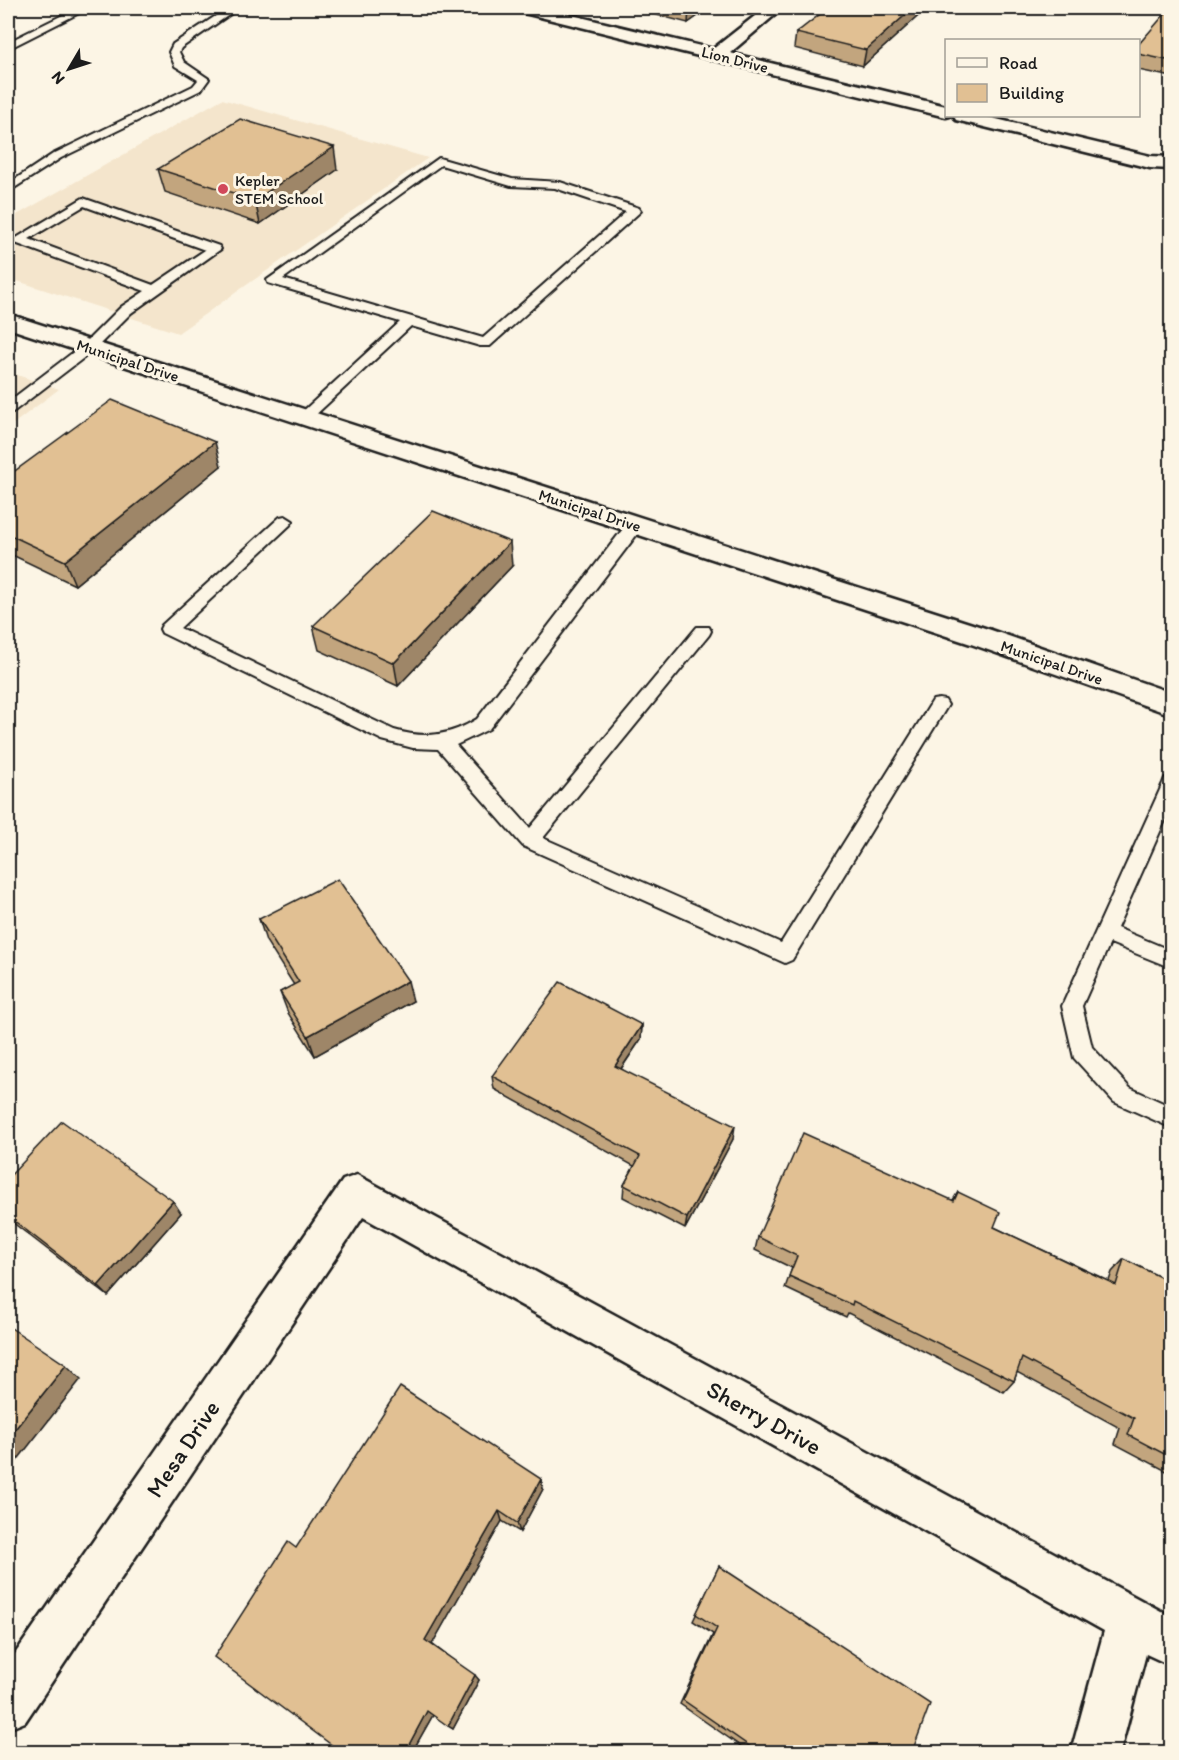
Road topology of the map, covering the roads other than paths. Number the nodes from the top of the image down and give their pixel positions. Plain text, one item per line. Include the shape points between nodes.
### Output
1 (84, 8) edge
2 (234, 8) edge
3 (524, 8) edge
4 (775, 8) edge
5 (8, 46) edge
6 (716, 55) junction
7 (945, 111) edge
8 (967, 117) edge
9 (1172, 163) edge
10 (8, 189) edge
11 (154, 290) junction
12 (8, 321) edge
13 (409, 321) junction
14 (89, 347) junction
15 (8, 409) edge
16 (305, 417) junction
17 (285, 520) dead end
18 (634, 525) junction
19 (703, 631) dead end
20 (1172, 704) edge
21 (939, 705) dead end
22 (442, 742) junction
23 (1172, 783) edge
24 (530, 841) junction
25 (1106, 932) junction
26 (1172, 960) edge
27 (1172, 1118) edge
28 (357, 1193) joint
29 (1131, 1620) junction
30 (1172, 1643) edge
31 (8, 1705) edge
32 (1096, 1752) edge

1 - 5 lane
2 - 10 lane via 177,46 174,52 179,64 204,79 197,88 57,156
3 - 6 street, Lion Drive
4 - 6 street
6 - 7 street, Lion Drive
8 - 9 street via 1150,162
11 - 11 lane via 215,249 83,202 19,240
11 - 14 lane via 126,310
12 - 14 street, Municipal Drive
13 - 13 lane via 485,343 634,211 556,185 512,182 439,160 273,280
13 - 16 lane
14 - 15 lane
14 - 16 street, Municipal Drive
16 - 18 street, Municipal Drive
17 - 22 lane via 168,629 388,735 412,744
18 - 20 street, Municipal Drive via 981,637
18 - 22 lane via 483,724 468,735
19 - 24 lane
21 - 24 lane via 785,954
22 - 24 lane
23 - 25 lane
25 - 26 lane
25 - 27 lane via 1072,1006 1082,1051 1122,1095
28 - 29 street, Sherry Drive
28 - 31 street, Mesa Drive
29 - 30 street, Sherry Drive
29 - 32 street

